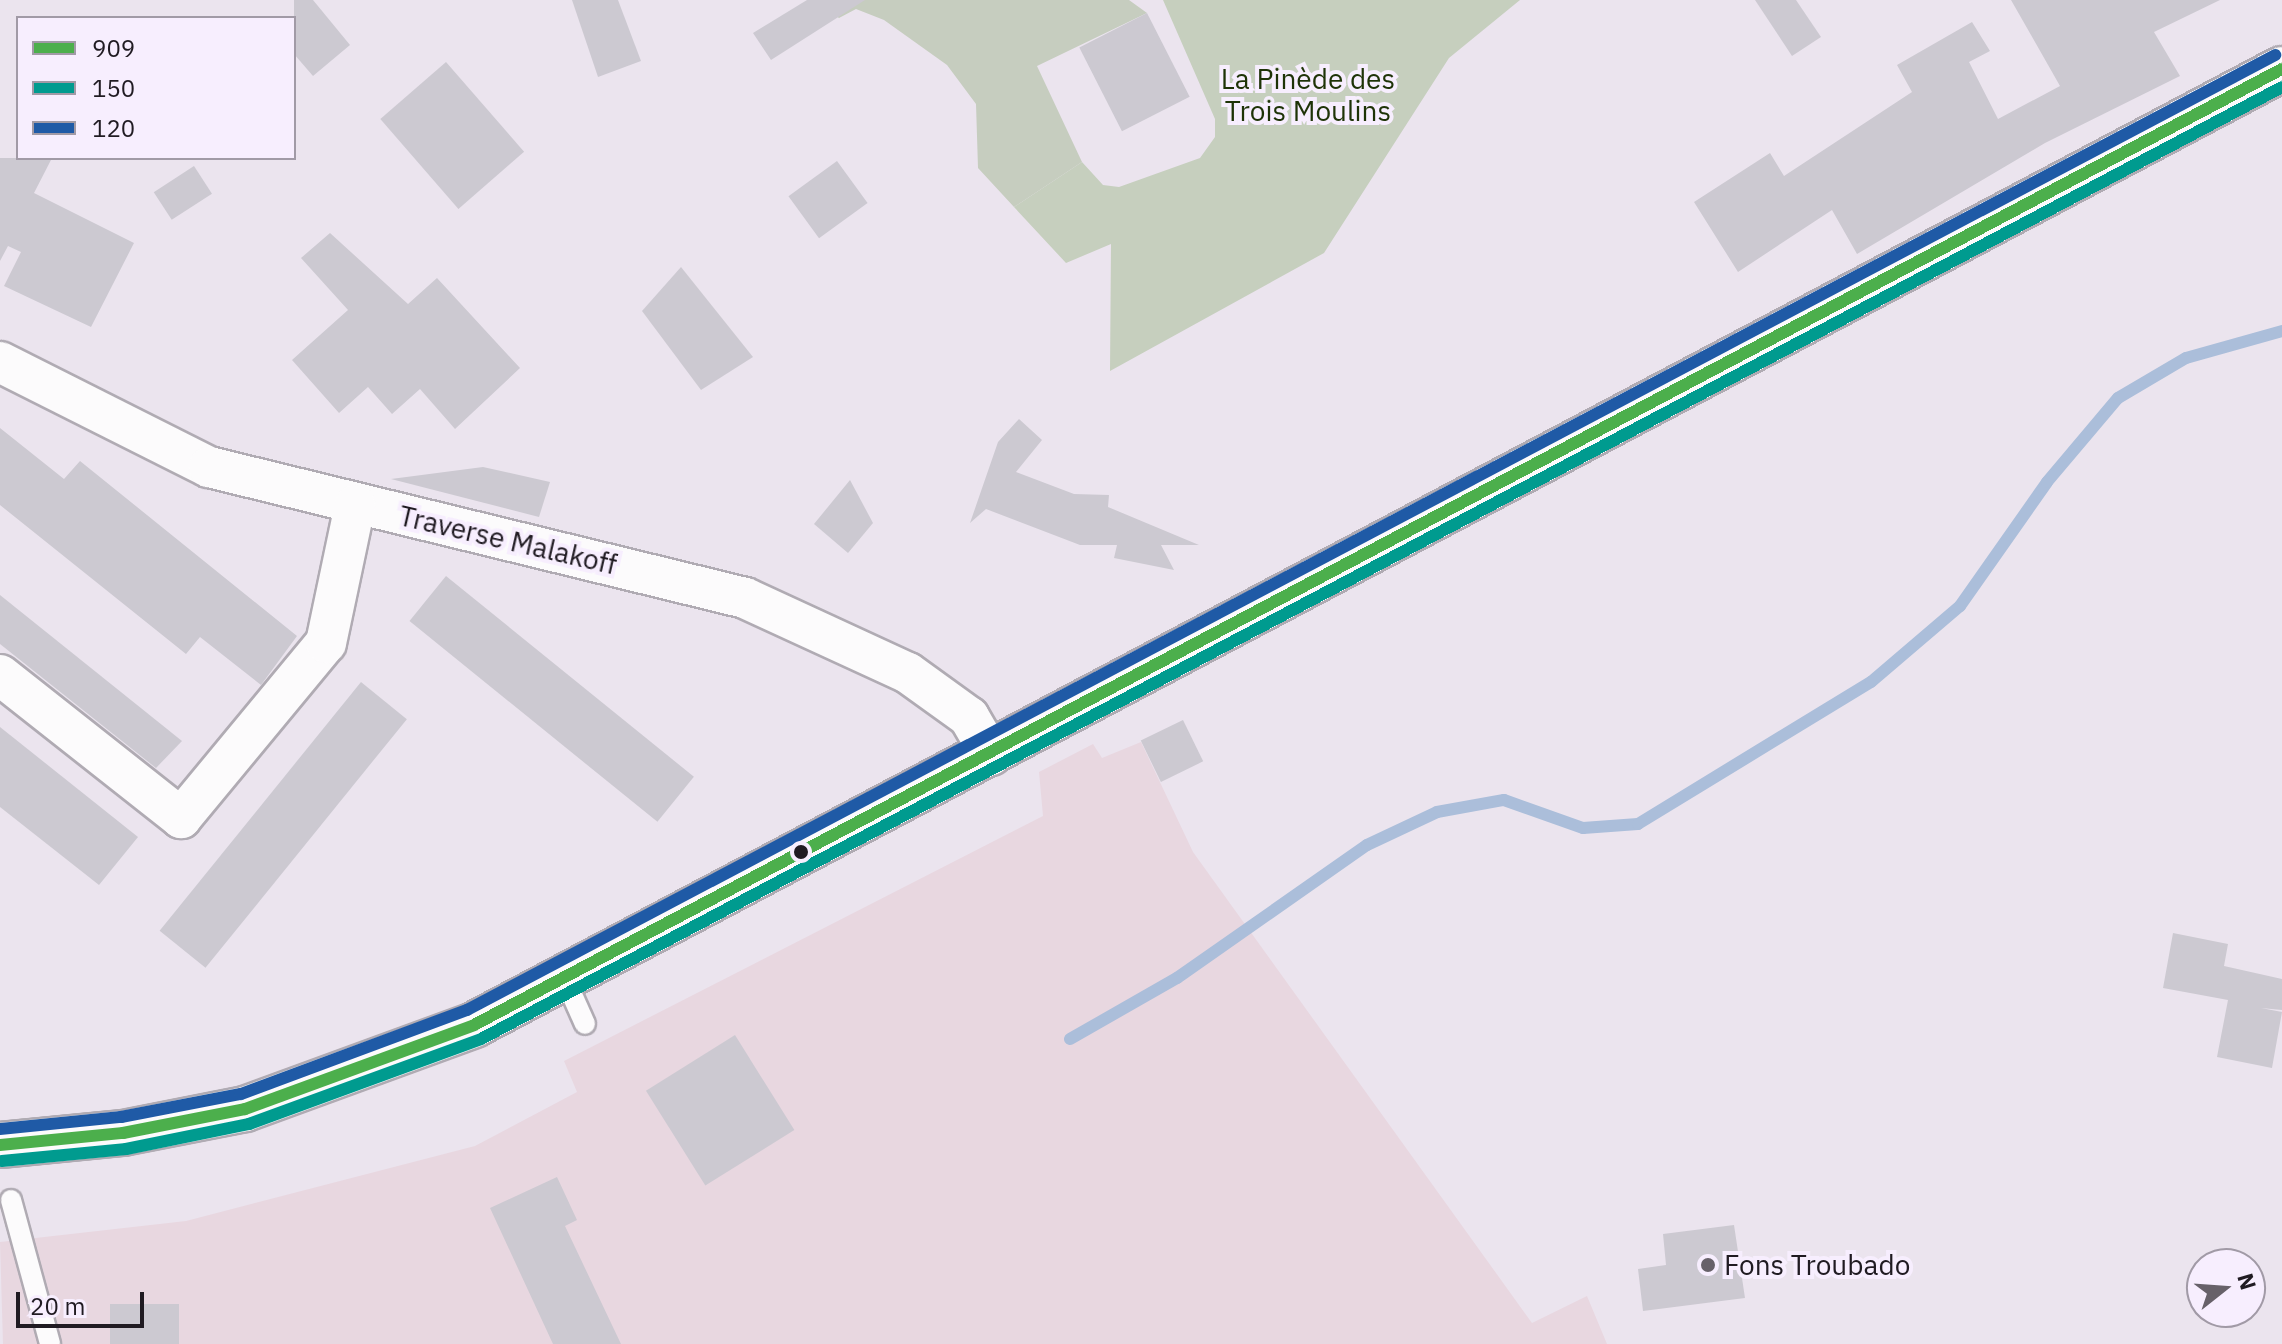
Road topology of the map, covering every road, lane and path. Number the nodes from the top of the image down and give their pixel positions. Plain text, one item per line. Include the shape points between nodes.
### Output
1 (2282, 69) edge
2 (0, 362) edge
3 (355, 505) junction
4 (0, 675) edge
5 (991, 755) junction
6 (565, 979) junction
7 (585, 1024) dead end
8 (0, 1145) edge
9 (11, 1200) dead end
10 (50, 1344) edge

1 - 5 main road
2 - 3 street, Traverse Malakoff via 209,467
3 - 4 street via 326,643 181,818
3 - 5 street, Traverse Malakoff via 745,598 908,673 969,717
5 - 6 main road
6 - 7 lane
6 - 8 main road via 367,1069 245,1109 123,1133
9 - 10 lane

